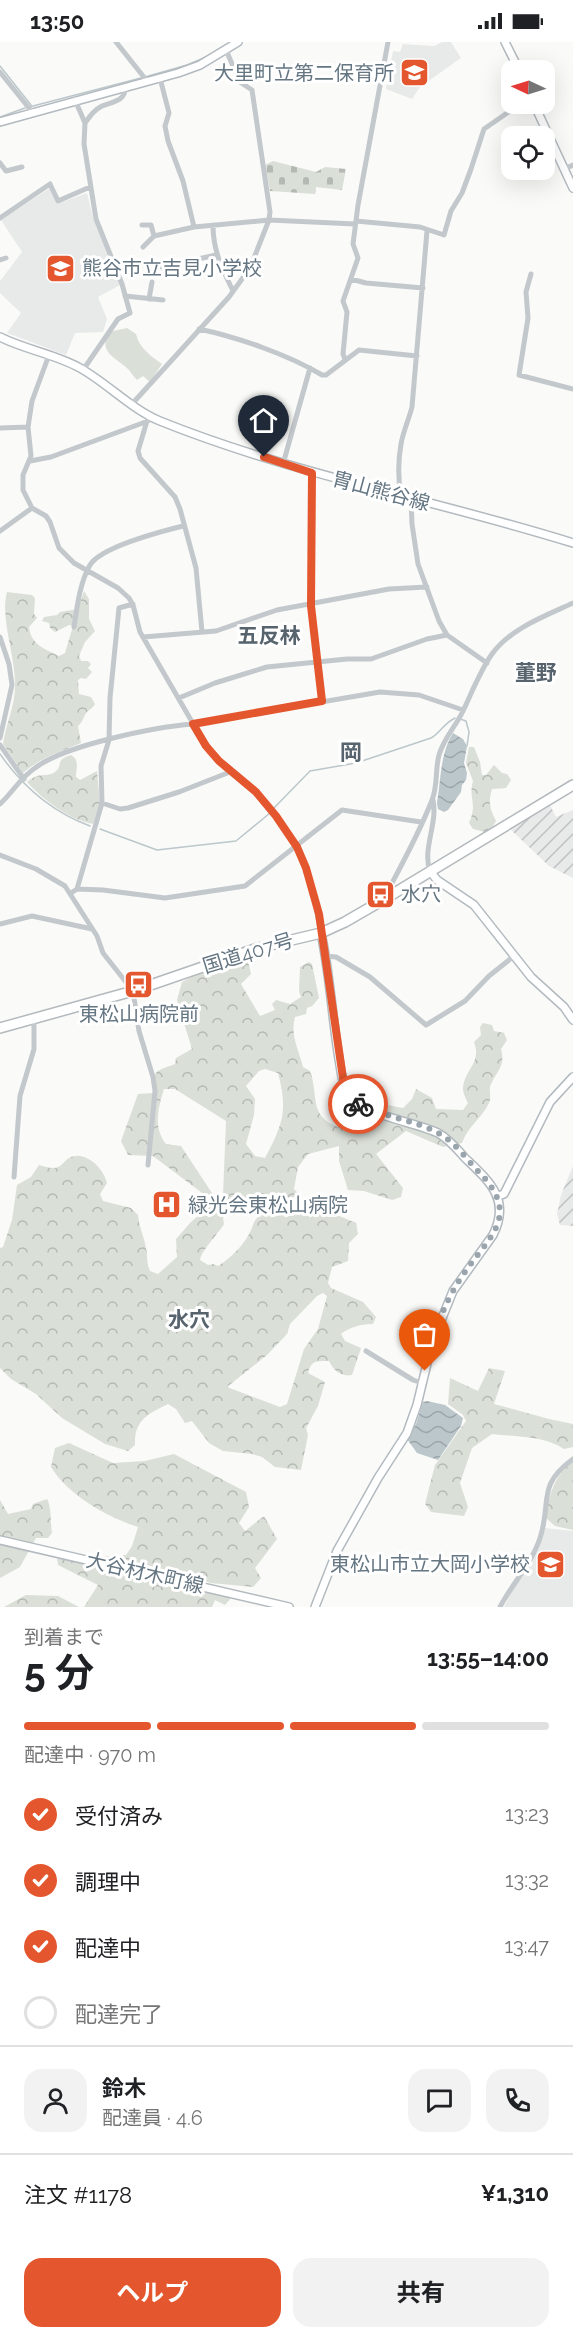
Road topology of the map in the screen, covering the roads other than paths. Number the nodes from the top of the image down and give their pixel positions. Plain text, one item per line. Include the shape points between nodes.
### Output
1 (116, 42) edge
2 (238, 42) edge
3 (388, 42) edge
4 (505, 42) edge
5 (226, 50) junction
6 (514, 60) edge
7 (0, 72) edge
8 (160, 78) junction
9 (147, 81) junction
10 (126, 87) junction
11 (75, 100) junction
12 (33, 113) junction
13 (506, 114) edge
14 (539, 114) edge
15 (0, 122) edge
16 (85, 123) junction
17 (0, 163) edge
18 (573, 165) edge
19 (22, 167) dead end
20 (565, 169) junction
21 (90, 187) junction
22 (573, 188) edge
23 (0, 218) edge
24 (269, 220) junction
25 (356, 222) junction
26 (142, 225) dead end
27 (213, 225) junction
28 (194, 226) junction
29 (427, 231) junction
30 (154, 236) junction
31 (143, 247) dead end
32 (216, 255) junction
33 (162, 267) dead end
34 (531, 274) dead end
35 (351, 279) junction
36 (152, 282) dead end
37 (423, 288) junction
38 (233, 291) junction
39 (125, 296) junction
40 (149, 299) junction
41 (163, 300) dead end
42 (199, 329) junction
43 (0, 337) edge
44 (49, 355) junction
45 (417, 356) junction
46 (345, 359) junction
47 (310, 368) junction
48 (83, 370) junction
49 (573, 389) edge
50 (132, 404) junction
51 (157, 420) junction
52 (147, 421) junction
53 (28, 427) junction
54 (0, 428) edge
55 (30, 461) junction
56 (283, 464) junction
57 (312, 473) junction
58 (401, 496) junction
59 (411, 499) junction
60 (32, 508) junction
61 (183, 526) junction
62 (0, 531) edge
63 (573, 543) edge
64 (88, 571) junction
65 (427, 587) junction
66 (573, 603) edge
67 (133, 604) junction
68 (311, 606) junction
69 (74, 627) dead end
70 (202, 632) junction
71 (447, 635) junction
72 (0, 637) edge
73 (143, 637) junction
74 (317, 662) junction
75 (487, 663) junction
76 (179, 698) junction
77 (322, 701) junction
78 (463, 710) junction
79 (193, 724) junction
80 (0, 738) edge
81 (109, 740) junction
82 (0, 745) edge
83 (230, 772) junction
84 (24, 778) junction
85 (573, 785) edge
86 (433, 799) junction
87 (0, 804) edge
88 (102, 804) junction
89 (421, 822) junction
90 (297, 847) junction
91 (0, 855) edge
92 (430, 871) junction
93 (74, 891) junction
94 (383, 900) junction
95 (0, 924) edge
96 (92, 929) junction
97 (321, 933) junction
98 (325, 956) junction
99 (514, 956) junction
100 (133, 991) junction
101 (34, 1019) junction
102 (573, 1020) edge
103 (0, 1028) edge
104 (573, 1077) edge
105 (148, 1165) dead end
106 (14, 1177) dead end
107 (498, 1196) junction
108 (366, 1351) dead end
109 (423, 1383) junction
110 (573, 1459) edge
111 (0, 1540) edge
112 (289, 1607) edge
113 (315, 1607) edge
114 (500, 1607) edge

1 - 9 street
2 - 5 street
3 - 25 street
4 - 6 street
5 - 8 street
5 - 24 street via 240,82 252,90
7 - 12 street
8 - 9 street
8 - 28 street via 169,112 165,126 168,141
9 - 10 street
10 - 11 street
10 - 16 street via 119,101 100,107
11 - 12 street
11 - 16 street
12 - 15 street
13 - 29 street via 484,129 444,235
14 - 20 street
16 - 21 street
17 - 19 street via 6,171
18 - 20 street
20 - 22 street
21 - 23 street via 58,201 50,184
21 - 39 street via 96,219
24 - 25 street
24 - 27 street
24 - 38 street via 250,268
25 - 29 street via 420,227
25 - 35 street via 353,244 358,258
26 - 30 street via 151,225
27 - 28 street
27 - 32 street
28 - 30 street
29 - 37 street
30 - 31 street
32 - 33 street
32 - 38 street
34 - 49 street via 519,375
35 - 37 street
35 - 46 street via 343,301 347,312
36 - 40 street
37 - 45 street
38 - 42 street
39 - 40 street
39 - 48 street via 130,313 118,320
40 - 41 street
42 - 47 street via 226,335
42 - 50 street
43 - 44 street, 胄山熊谷線
44 - 48 street, 胄山熊谷線
44 - 53 street via 32,401
45 - 46 street via 359,350
45 - 58 street via 412,407 401,441
46 - 47 street via 326,375
47 - 56 street
48 - 50 street, 胄山熊谷線
50 - 51 street, 胄山熊谷線
51 - 52 street
51 - 56 street, 胄山熊谷線
52 - 55 street via 51,457
52 - 61 street via 138,451 140,458 175,496
53 - 54 street
53 - 55 street
55 - 60 street via 23,475 23,490
56 - 57 street, 胄山熊谷線
57 - 58 street, 胄山熊谷線
57 - 68 street
58 - 59 street, 胄山熊谷線
59 - 63 street, 胄山熊谷線
59 - 65 street via 414,545
60 - 62 street
60 - 64 street via 46,516 59,548
61 - 64 street via 128,542 94,560
61 - 70 street via 197,576
64 - 67 street via 124,592
64 - 69 street
65 - 68 street via 389,589
65 - 71 street
66 - 75 street via 513,634
67 - 73 street
67 - 81 street via 119,608
68 - 70 street via 277,610 237,626
68 - 74 street
70 - 73 street
71 - 74 street via 371,659
71 - 75 street
72 - 80 street via 12,685
73 - 76 street
74 - 76 street via 259,669
74 - 77 street
75 - 78 street
76 - 79 street
77 - 78 street via 367,693 399,693
77 - 79 street
78 - 86 street via 439,755
79 - 81 street
79 - 83 street via 206,746
81 - 84 street via 63,753 34,768
81 - 88 street via 102,766
82 - 84 street
83 - 88 street via 128,808
83 - 90 street via 261,798
84 - 87 street
85 - 92 highway, 国道407号
86 - 89 street
86 - 92 street
88 - 93 street
89 - 90 street via 342,810
89 - 94 street
90 - 93 street via 245,886 165,898 103,890
90 - 97 street via 311,882
91 - 93 street
92 - 94 highway, 国道407号
92 - 99 street via 474,905
93 - 96 street
94 - 97 highway, 国道407号
95 - 96 street via 32,916
96 - 100 street via 103,953
97 - 98 street
97 - 100 highway, 国道407号 via 230,956
98 - 99 street via 336,957 370,977 426,1025 465,1001
98 - 107 street via 336,1044 348,1096 368,1109 444,1137
99 - 102 street
100 - 101 highway, 国道407号
100 - 105 street via 155,1091
101 - 103 highway, 国道407号
101 - 106 street via 34,1049 20,1096
104 - 107 street via 550,1102 504,1194
107 - 109 street via 497,1227 453,1291 432,1342
108 - 109 street
109 - 113 street via 407,1433 337,1551
110 - 114 street via 549,1485 540,1536
111 - 112 street, 大谷材木町線

